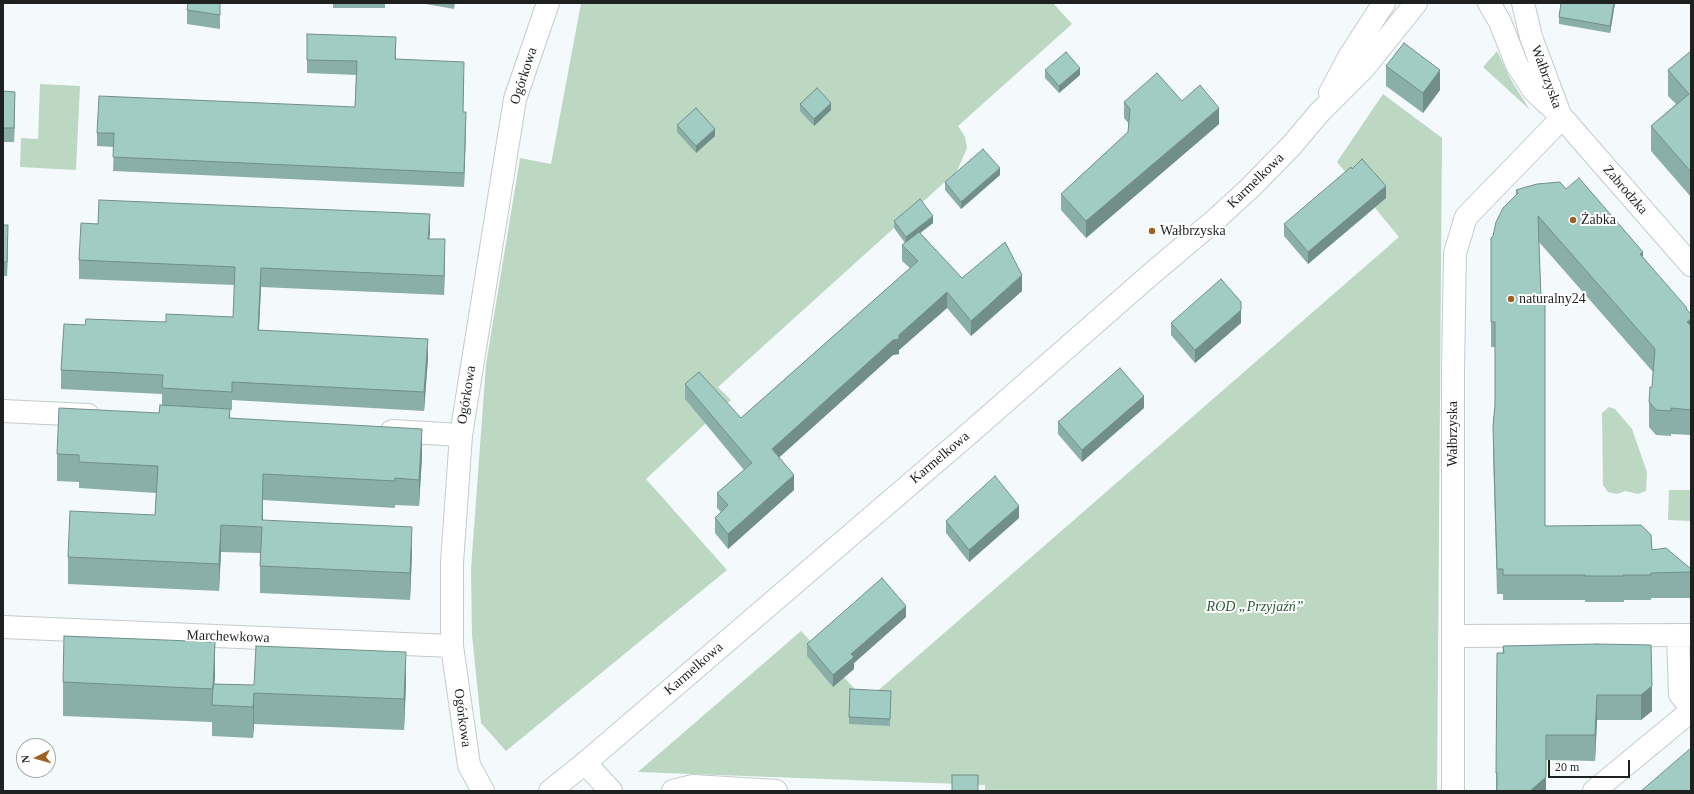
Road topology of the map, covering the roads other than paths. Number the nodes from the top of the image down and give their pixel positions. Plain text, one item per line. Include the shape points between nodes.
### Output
1 (548, 3) edge
2 (1384, 3) edge
3 (1416, 3) edge
4 (1489, 3) edge
5 (1523, 3) edge
6 (1319, 113) junction
7 (1561, 116) junction
8 (1691, 266) edge
9 (3, 410) edge
10 (106, 416) edge
11 (374, 430) edge
12 (461, 435) junction
13 (3, 626) edge
14 (1453, 636) junction
15 (1684, 636) edge
16 (452, 646) junction
17 (1691, 709) edge
18 (586, 763) junction
19 (483, 791) edge
20 (550, 791) edge
21 (611, 791) edge
22 (673, 791) edge
23 (776, 791) edge
24 (1453, 791) edge
25 (1594, 791) edge

1 - 12 street, Ogórkowa via 515,100
2 - 6 street, Karmelkowa via 1349,57
3 - 6 street, Karmelkowa via 1363,69
4 - 7 street, Wałbrzyska via 1521,72 1534,91
5 - 7 street, Wałbrzyska via 1531,37
6 - 18 street, Karmelkowa via 1252,187 1214,221
7 - 8 street, Zabrodzka
7 - 14 street, Wałbrzyska via 1466,217 1455,253
9 - 10 street
11 - 12 street
12 - 16 street, Ogórkowa via 452,563
13 - 16 street, Marchewkowa
14 - 15 street
14 - 24 street, Wałbrzyska
15 - 17 street via 1680,694
16 - 19 street, Ogórkowa via 469,765
17 - 25 street
18 - 20 street, Karmelkowa
18 - 21 street
22 - 23 street via 693,786

